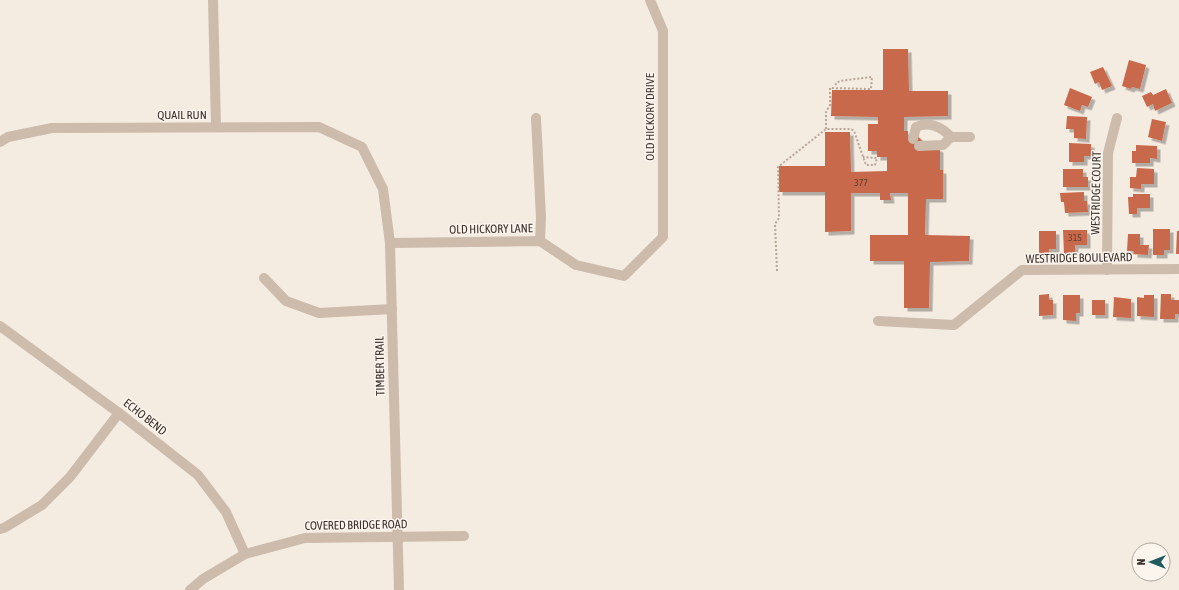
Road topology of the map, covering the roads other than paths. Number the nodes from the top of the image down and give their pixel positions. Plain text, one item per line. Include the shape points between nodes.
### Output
1 (213, 0) edge
2 (650, 0) edge
3 (536, 118) dead end
4 (1117, 118) dead end
5 (216, 127) junction
6 (951, 137) junction
7 (970, 137) dead end
8 (0, 142) edge
9 (362, 146) joint
10 (663, 237) joint
11 (540, 241) junction
12 (390, 243) junction
13 (1179, 268) edge
14 (1107, 270) junction
15 (264, 278) dead end
16 (392, 309) junction
17 (878, 321) dead end
18 (0, 326) edge
19 (119, 413) junction
20 (0, 529) edge
21 (464, 536) dead end
22 (398, 537) junction
23 (245, 554) junction
24 (190, 590) edge
25 (399, 590) edge

1 - 5 street
2 - 10 street, OLD HICKORY DRIVE via 664,31
3 - 11 street
4 - 14 street, WESTRIDGE COURT via 1108,153
5 - 8 street, QUAIL RUN via 52,128 8,137
5 - 9 street, QUAIL RUN via 319,127
6 - 6 street via 943,129 934,126 916,127 916,142 943,145
6 - 7 street
9 - 12 street, TIMBER TRAIL via 382,189
10 - 11 street, OLD HICKORY LANE via 624,276 576,265
11 - 12 street, OLD HICKORY LANE
12 - 16 street, TIMBER TRAIL
13 - 14 street, WESTRIDGE BOULEVARD
14 - 17 street, WESTRIDGE BOULEVARD via 1022,270 954,325
15 - 16 street via 286,301 319,313
16 - 22 street, TIMBER TRAIL
18 - 19 street, ECHO BEND
19 - 20 street via 70,477 42,505
19 - 23 street, ECHO BEND via 198,475 226,512
21 - 22 street, COVERED BRIDGE ROAD
22 - 23 street, COVERED BRIDGE ROAD via 305,538
22 - 25 street, TIMBER TRAIL
23 - 24 street, COVERED BRIDGE ROAD via 203,579

